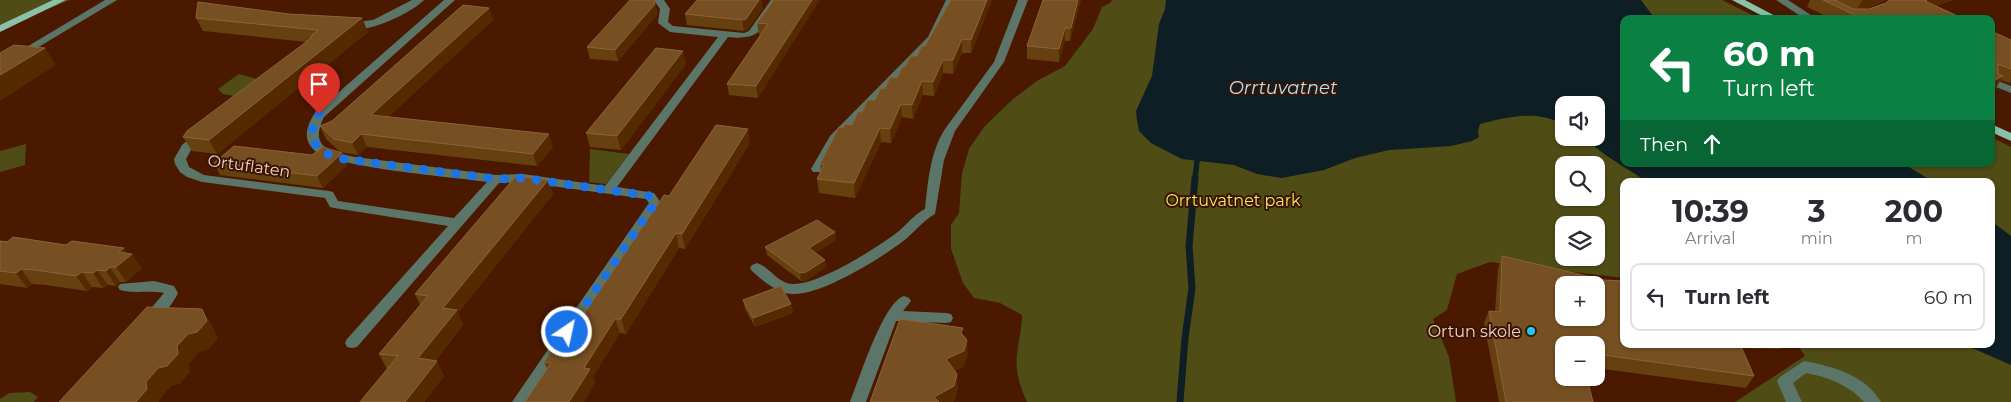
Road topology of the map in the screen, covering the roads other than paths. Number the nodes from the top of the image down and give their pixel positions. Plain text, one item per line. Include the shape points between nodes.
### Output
1 (61, 0) edge
2 (112, 0) edge
3 (419, 0) edge
4 (450, 0) edge
5 (776, 0) edge
6 (951, 0) edge
7 (1023, 0) edge
8 (1737, 0) edge
9 (1781, 0) edge
10 (662, 4) edge
11 (1768, 15) edge
12 (1805, 15) edge
13 (334, 25) edge
14 (0, 29) edge
15 (724, 34) junction
16 (0, 66) edge
17 (1995, 83) edge
18 (2011, 90) edge
19 (1995, 129) edge
20 (206, 130) edge
21 (2011, 138) edge
22 (817, 169) dead end
23 (496, 179) junction
24 (610, 190) junction
25 (458, 223) junction
26 (757, 268) dead end
27 (125, 287) dead end
28 (904, 301) dead end
29 (891, 316) junction
30 (946, 318) dead end
31 (137, 333) edge
32 (352, 343) dead end
33 (520, 402) edge
34 (858, 402) edge
35 (1794, 402) edge
36 (1873, 402) edge

1 - 14 main road
2 - 16 street
3 - 13 street via 378,22
4 - 23 street via 319,114 311,134 323,152 336,158
5 - 15 street via 753,33 745,36
6 - 22 street via 932,38 834,138
7 - 26 street via 999,62 943,143 931,211 854,266 811,285 793,289 780,285
8 - 11 main road
9 - 12 street
10 - 15 street via 664,23 670,29
15 - 24 street
17 - 18 street
19 - 21 main road
20 - 25 street, Ortuflaten via 181,152 180,162 190,174 329,195 334,204
23 - 24 street via 523,178
23 - 25 street
24 - 33 street via 650,196 655,203
25 - 32 street
27 - 31 street via 154,286 169,289 171,293
28 - 29 street
29 - 30 street
29 - 34 street
35 - 36 street via 1785,381 1804,366 1848,380

